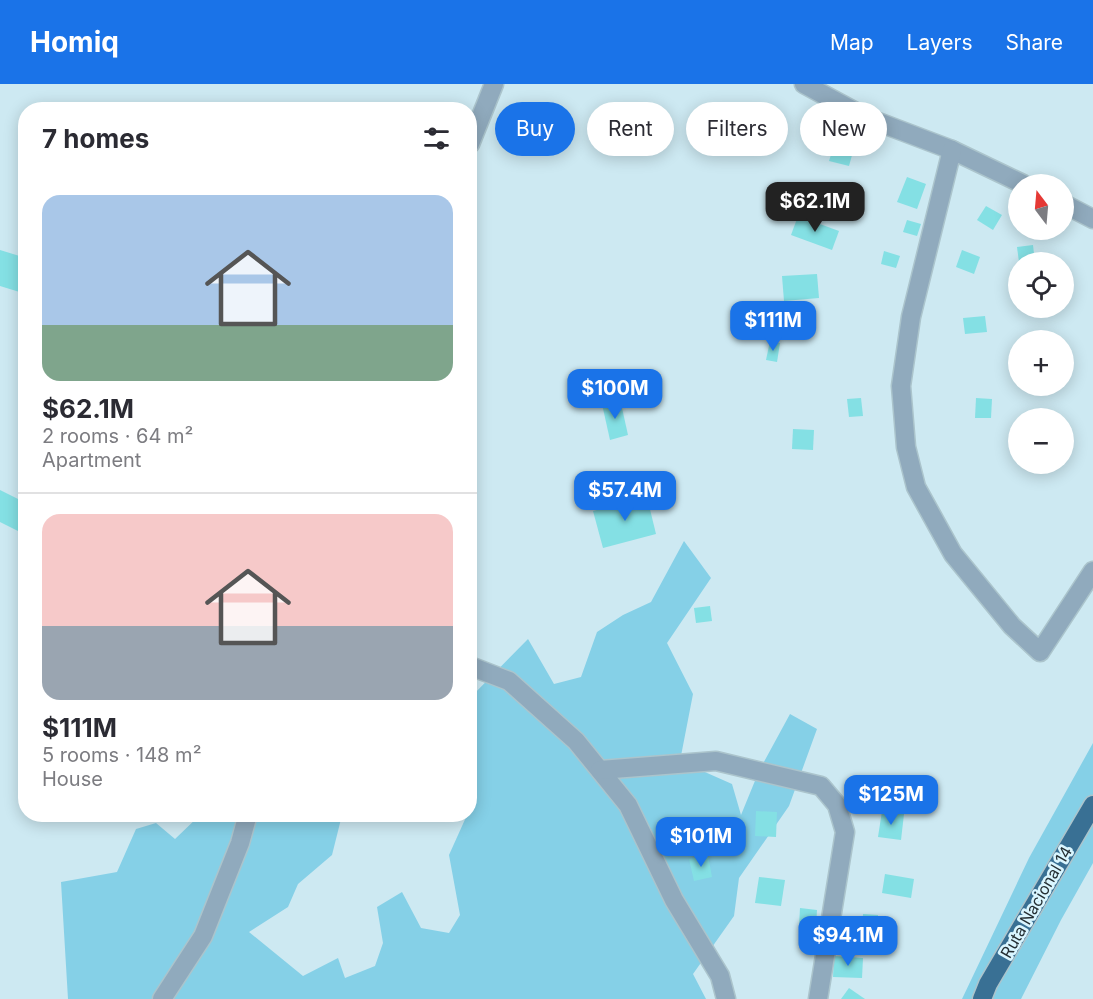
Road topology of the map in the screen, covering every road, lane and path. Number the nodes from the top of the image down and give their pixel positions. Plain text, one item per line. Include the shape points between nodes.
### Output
1 (494, 84) edge
2 (804, 84) edge
3 (477, 126) edge
4 (952, 150) junction
5 (1008, 177) edge
6 (1074, 209) edge
7 (1093, 219) edge
8 (1093, 571) edge
9 (477, 669) edge
10 (600, 770) junction
11 (1093, 806) edge
12 (246, 822) edge
13 (162, 999) edge
14 (726, 999) edge
15 (818, 999) edge
16 (982, 999) edge

1 - 3 street
2 - 4 street via 866,117
4 - 5 street
4 - 8 street via 911,317 902,386 906,447 916,487 953,554 1012,626 1040,652
6 - 7 street
9 - 10 street via 509,681 576,741
10 - 14 street via 628,805 674,900 720,976
10 - 15 street via 716,761 821,786 837,805 845,831
11 - 16 highway, Ruta Nacional 14
12 - 13 street via 203,936

